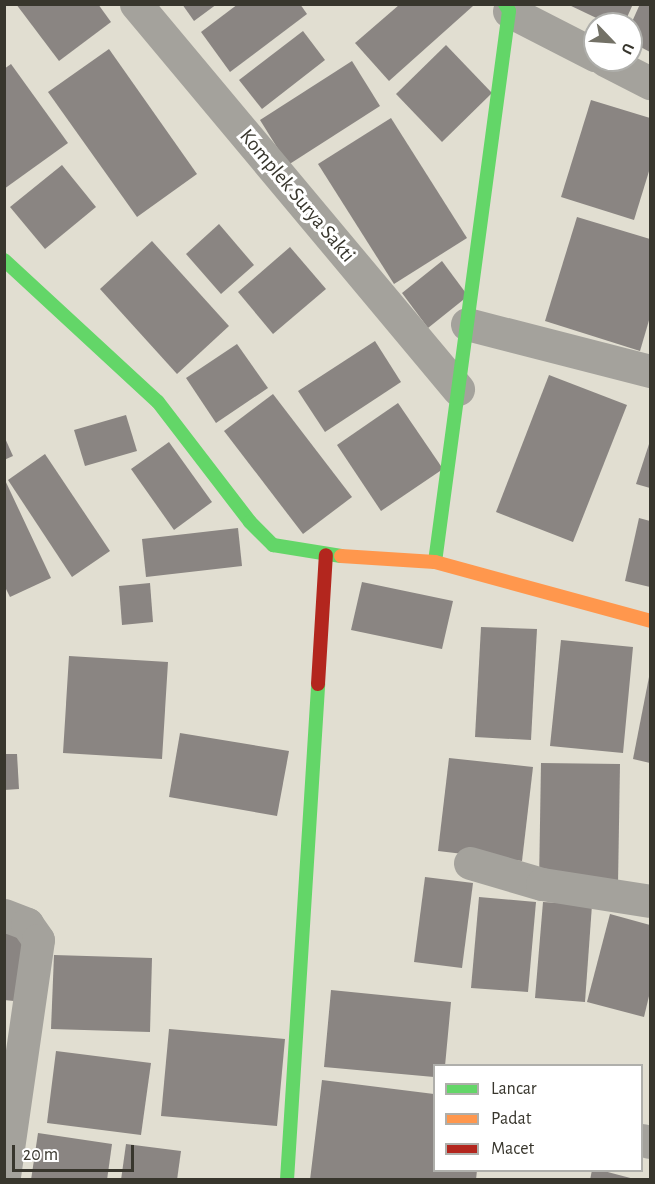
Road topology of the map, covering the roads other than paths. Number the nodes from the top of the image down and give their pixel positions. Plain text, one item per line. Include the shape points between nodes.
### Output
1 (136, 4) edge
2 (507, 8) edge
3 (583, 49) edge
4 (629, 72) edge
5 (651, 83) edge
6 (6, 267) edge
7 (467, 324) junction
8 (651, 371) edge
9 (458, 389) junction
10 (326, 555) junction
11 (435, 562) junction
12 (651, 621) edge
13 (470, 863) dead end
14 (651, 901) edge
15 (4, 915) edge
16 (4, 1176) edge
17 (287, 1179) edge

1 - 9 street, Komplek Surya Sakti
2 - 3 street
2 - 7 street
4 - 5 street
6 - 10 street via 158,402 250,522 273,545
7 - 8 street
7 - 9 street
9 - 11 street
10 - 11 street
10 - 17 street
11 - 12 street
13 - 14 street via 542,884
15 - 16 street via 27,924 38,940

